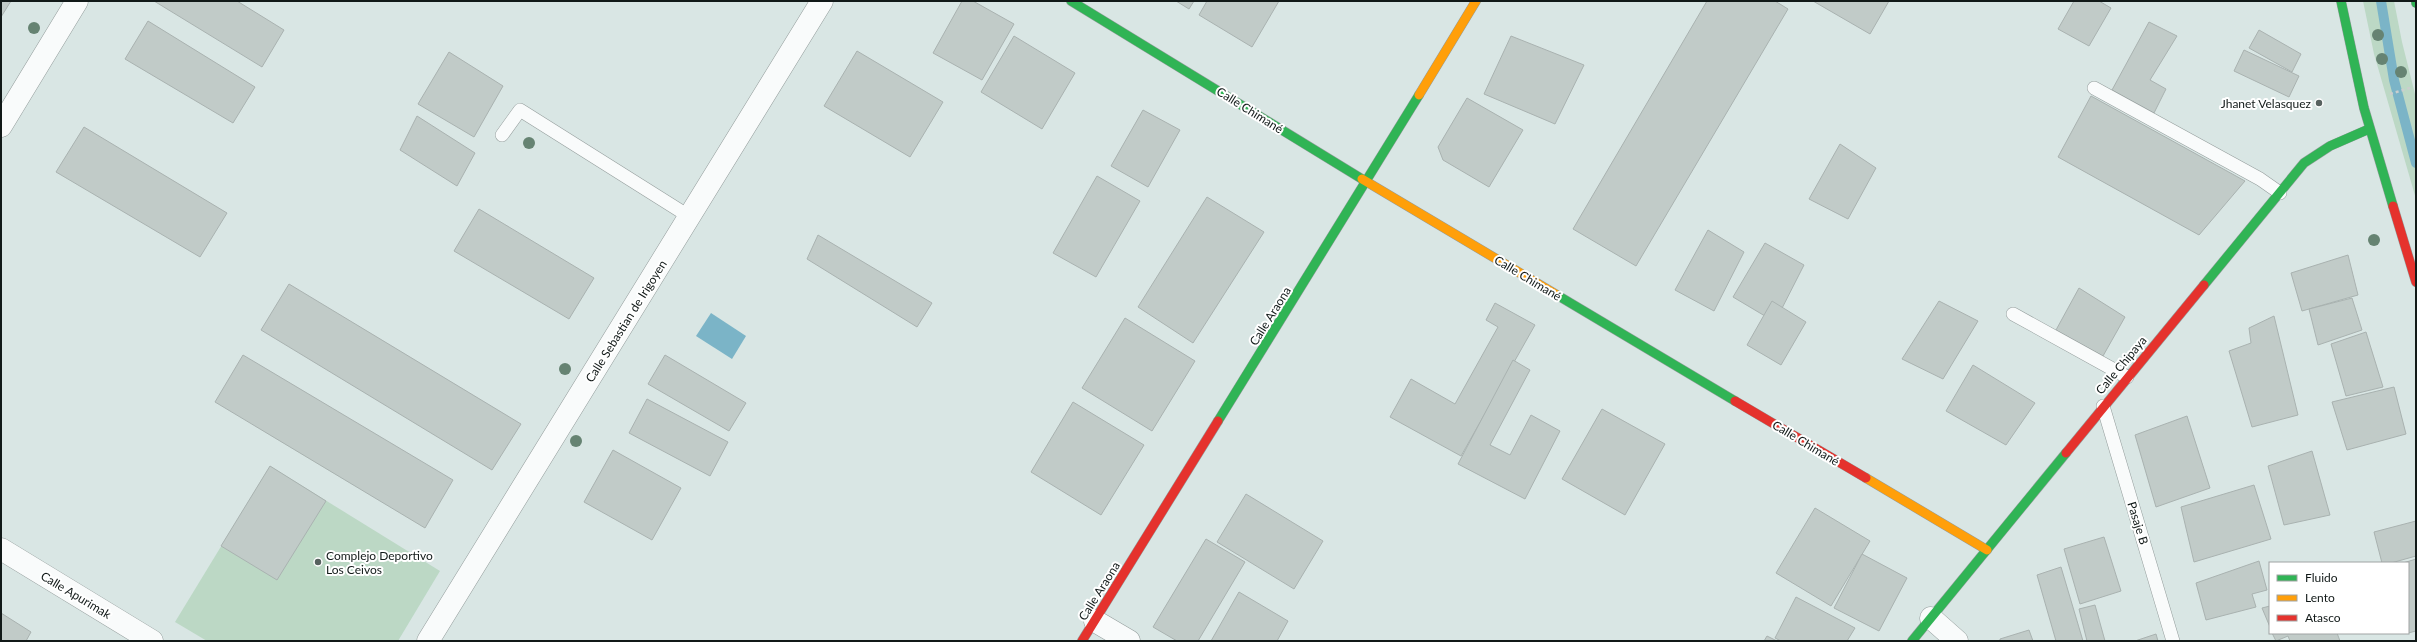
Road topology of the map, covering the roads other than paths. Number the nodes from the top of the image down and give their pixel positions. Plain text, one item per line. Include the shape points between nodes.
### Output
1 (77, 1) edge
2 (822, 1) edge
3 (1071, 1) edge
4 (1476, 1) edge
5 (2341, 1) edge
6 (2094, 88) dead end
7 (1, 126) edge
8 (2369, 129) junction
9 (502, 135) dead end
10 (1368, 182) junction
11 (2280, 192) junction
12 (690, 217) junction
13 (2416, 282) edge
14 (2013, 314) dead end
15 (2127, 377) junction
16 (2103, 406) junction
17 (1, 549) edge
18 (1986, 550) junction
19 (1931, 618) junction
20 (1095, 621) junction
21 (152, 641) edge
22 (428, 641) edge
23 (1082, 641) edge
24 (1129, 641) edge
25 (1912, 641) edge
26 (1957, 641) edge
27 (2173, 641) edge

1 - 7 street
2 - 12 street, Calle Sebastian de Irigoyen
3 - 10 street, Calle Chimané
4 - 10 street, Calle Araona
5 - 8 street via 2349,54
6 - 11 lane
8 - 11 street, Calle Chipaya via 2330,146 2304,163
8 - 13 street
9 - 12 lane via 520,110
10 - 18 street, Calle Chimané
10 - 20 street, Calle Araona
11 - 15 street, Calle Chipaya
12 - 22 street, Calle Sebastian de Irigoyen
14 - 15 lane
15 - 16 street, Calle Chipaya
16 - 18 street, Calle Chipaya
16 - 27 lane, Pasaje B
17 - 21 street, Calle Apurimak
18 - 19 street, Calle Chipaya
19 - 25 street, Calle Chipaya
19 - 26 street
20 - 23 street, Calle Araona
20 - 24 street

